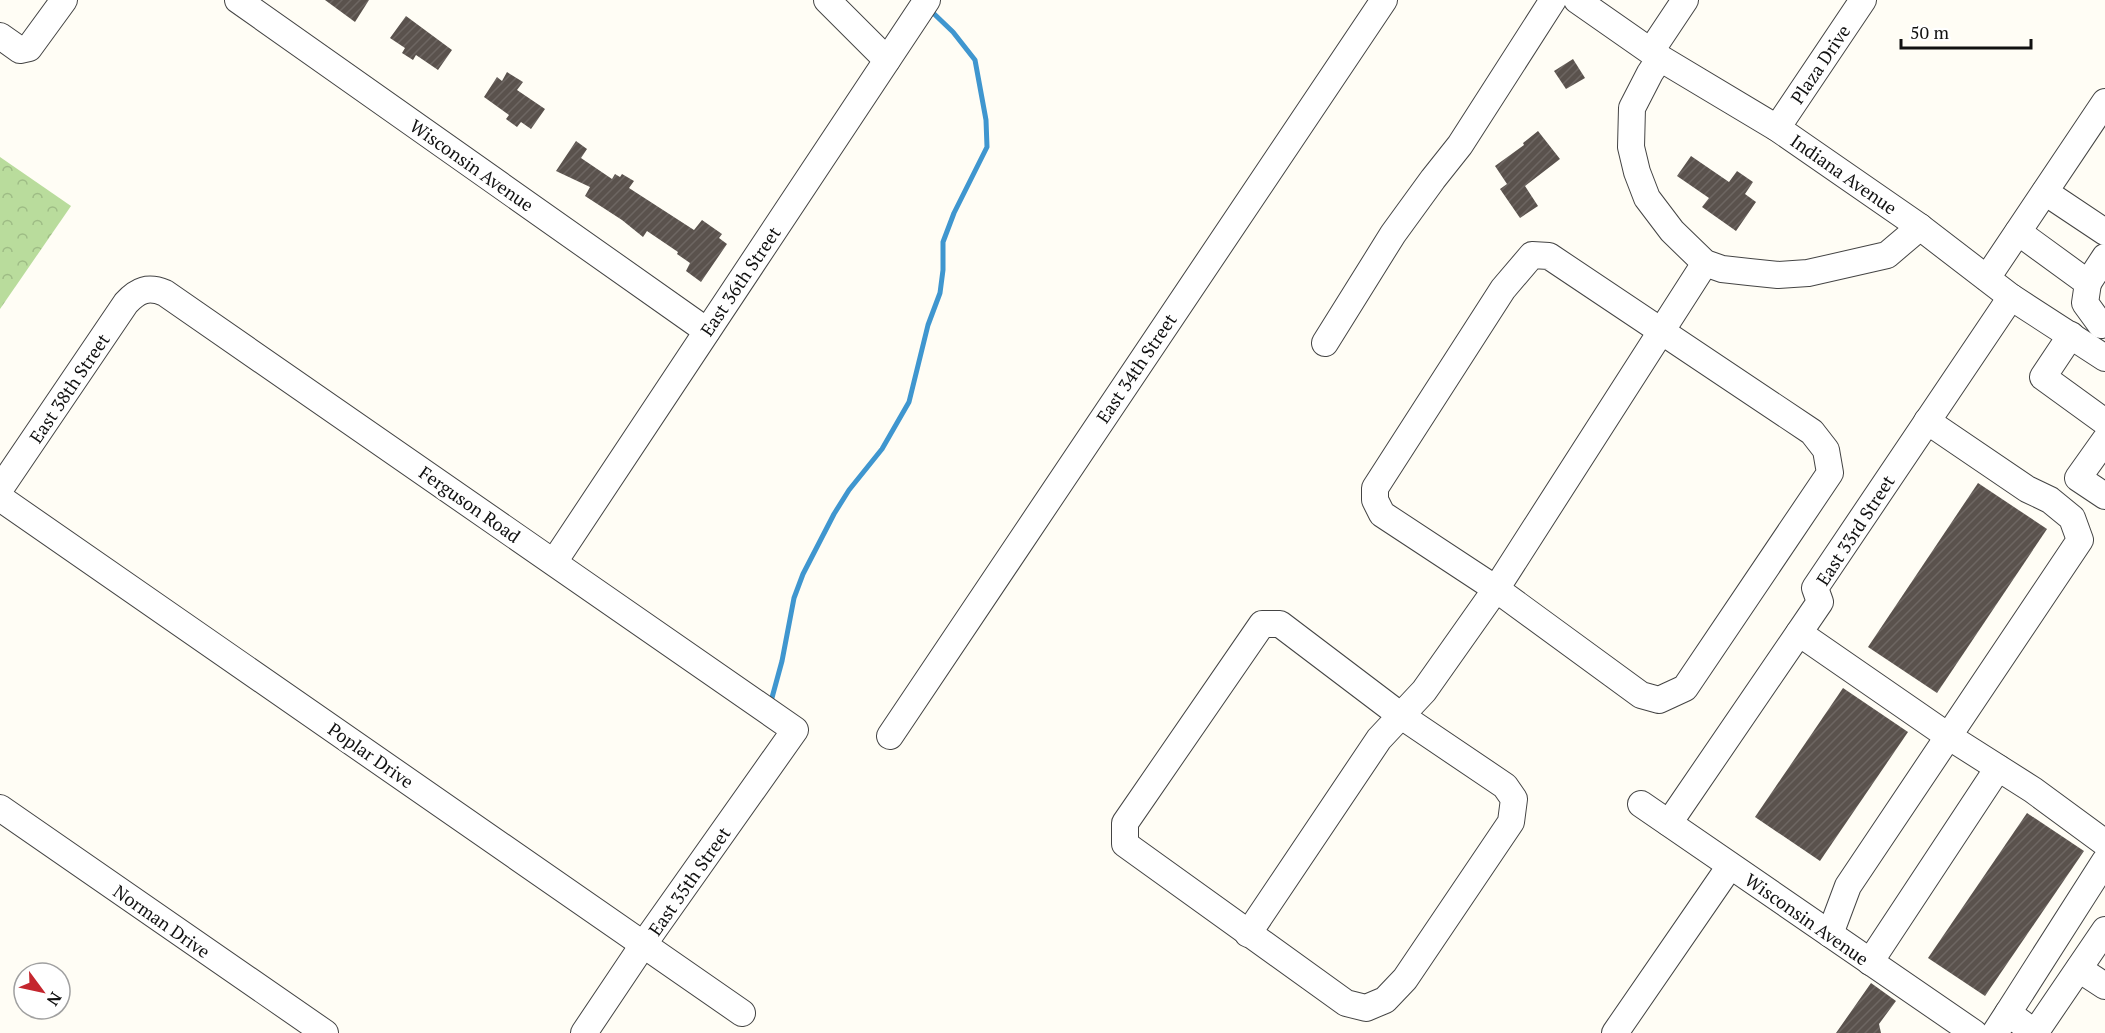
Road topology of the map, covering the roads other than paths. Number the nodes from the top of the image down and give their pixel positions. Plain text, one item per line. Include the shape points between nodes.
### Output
1 (64, 0) edge
2 (237, 0) edge
3 (827, 0) edge
4 (927, 0) edge
5 (1383, 0) edge
6 (1553, 0) edge
7 (1577, 0) edge
8 (1685, 0) edge
9 (1863, 0) edge
10 (0, 36) edge
11 (1655, 54) junction
12 (887, 60) junction
13 (2105, 102) edge
14 (1777, 128) junction
15 (2045, 192) junction
16 (1920, 227) junction
17 (2018, 232) junction
18 (2105, 232) edge
19 (2105, 257) edge
20 (1705, 263) junction
21 (1987, 278) junction
22 (2088, 283) junction
23 (141, 290) joint
24 (2011, 297) junction
25 (707, 331) junction
26 (1662, 331) junction
27 (2090, 332) edge
28 (1325, 343) dead end
29 (2105, 358) edge
30 (1927, 421) junction
31 (2105, 422) edge
32 (2105, 440) edge
33 (0, 489) edge
34 (2105, 496) edge
35 (0, 498) edge
36 (554, 562) junction
37 (1496, 589) junction
38 (1799, 633) junction
39 (1400, 715) junction
40 (795, 730) joint
41 (890, 736) dead end
42 (1948, 736) junction
43 (1998, 768) junction
44 (1641, 804) dead end
45 (0, 808) edge
46 (1669, 823) junction
47 (2105, 843) edge
48 (2105, 861) edge
49 (1730, 866) junction
50 (2105, 930) edge
51 (1248, 934) junction
52 (1830, 934) junction
53 (643, 945) junction
54 (1870, 962) junction
55 (2079, 969) junction
56 (2105, 986) edge
57 (742, 1013) dead end
58 (2002, 1023) edge
59 (325, 1033) edge
60 (584, 1033) edge
61 (1615, 1033) edge
62 (1974, 1033) edge

1 - 10 street via 29,48 20,50
2 - 25 street, Wisconsin Avenue
3 - 12 street
4 - 12 street, East 36th Street
5 - 41 street, East 34th Street
6 - 28 street via 1460,146 1393,234
7 - 11 street, Indiana Avenue
8 - 11 street
9 - 14 street, Plaza Drive
11 - 14 street, Indiana Avenue
11 - 20 street via 1632,108 1631,147 1647,198 1672,231
12 - 25 street, East 36th Street
13 - 15 street
14 - 16 street, Indiana Avenue
15 - 17 street
15 - 18 street
16 - 20 street via 1887,255 1818,271 1778,275 1722,269
16 - 21 street, Indiana Avenue
17 - 21 street
17 - 22 street
19 - 22 street
20 - 26 street
21 - 24 street, Indiana Avenue
22 - 27 street via 2085,303
23 - 33 street, East 38th Street via 126,303
23 - 36 street, Ferguson Road via 165,292
24 - 27 street, Indiana Avenue
24 - 30 street, East 33rd Street
25 - 36 street, East 36th Street
26 - 37 street
26 - 37 street via 1550,256 1532,255 1503,289 1375,488 1375,500 1382,514
26 - 37 street via 1812,432 1826,450 1830,473 1685,688 1659,700 1641,695
27 - 29 street, Indiana Avenue
27 - 31 street via 2043,377
30 - 38 street, East 33rd Street via 1815,588 1820,603
30 - 42 street via 2027,489 2050,500 2072,518 2080,540
32 - 34 street via 2078,478
35 - 53 street, Poplar Drive
36 - 40 street, Ferguson Road
37 - 39 street via 1424,691
38 - 42 street
38 - 46 street, East 33rd Street
39 - 51 street via 1378,740
39 - 51 street via 1505,786 1514,799 1511,822 1405,979 1385,1000 1366,1008 1346,1003
39 - 51 street via 1280,624 1262,624 1125,823 1125,844
40 - 53 street, East 35th Street
42 - 43 street
42 - 52 street via 1848,886
43 - 47 street
43 - 54 street
44 - 46 street, Wisconsin Avenue
45 - 59 street, Norman Drive
46 - 49 street, Wisconsin Avenue
48 - 58 street
49 - 52 street, Wisconsin Avenue
49 - 61 street
50 - 55 street
52 - 54 street, Wisconsin Avenue
53 - 57 street, Poplar Drive
53 - 60 street, East 35th Street
54 - 62 street, Wisconsin Avenue
55 - 56 street
55 - 58 street via 2035,1033

